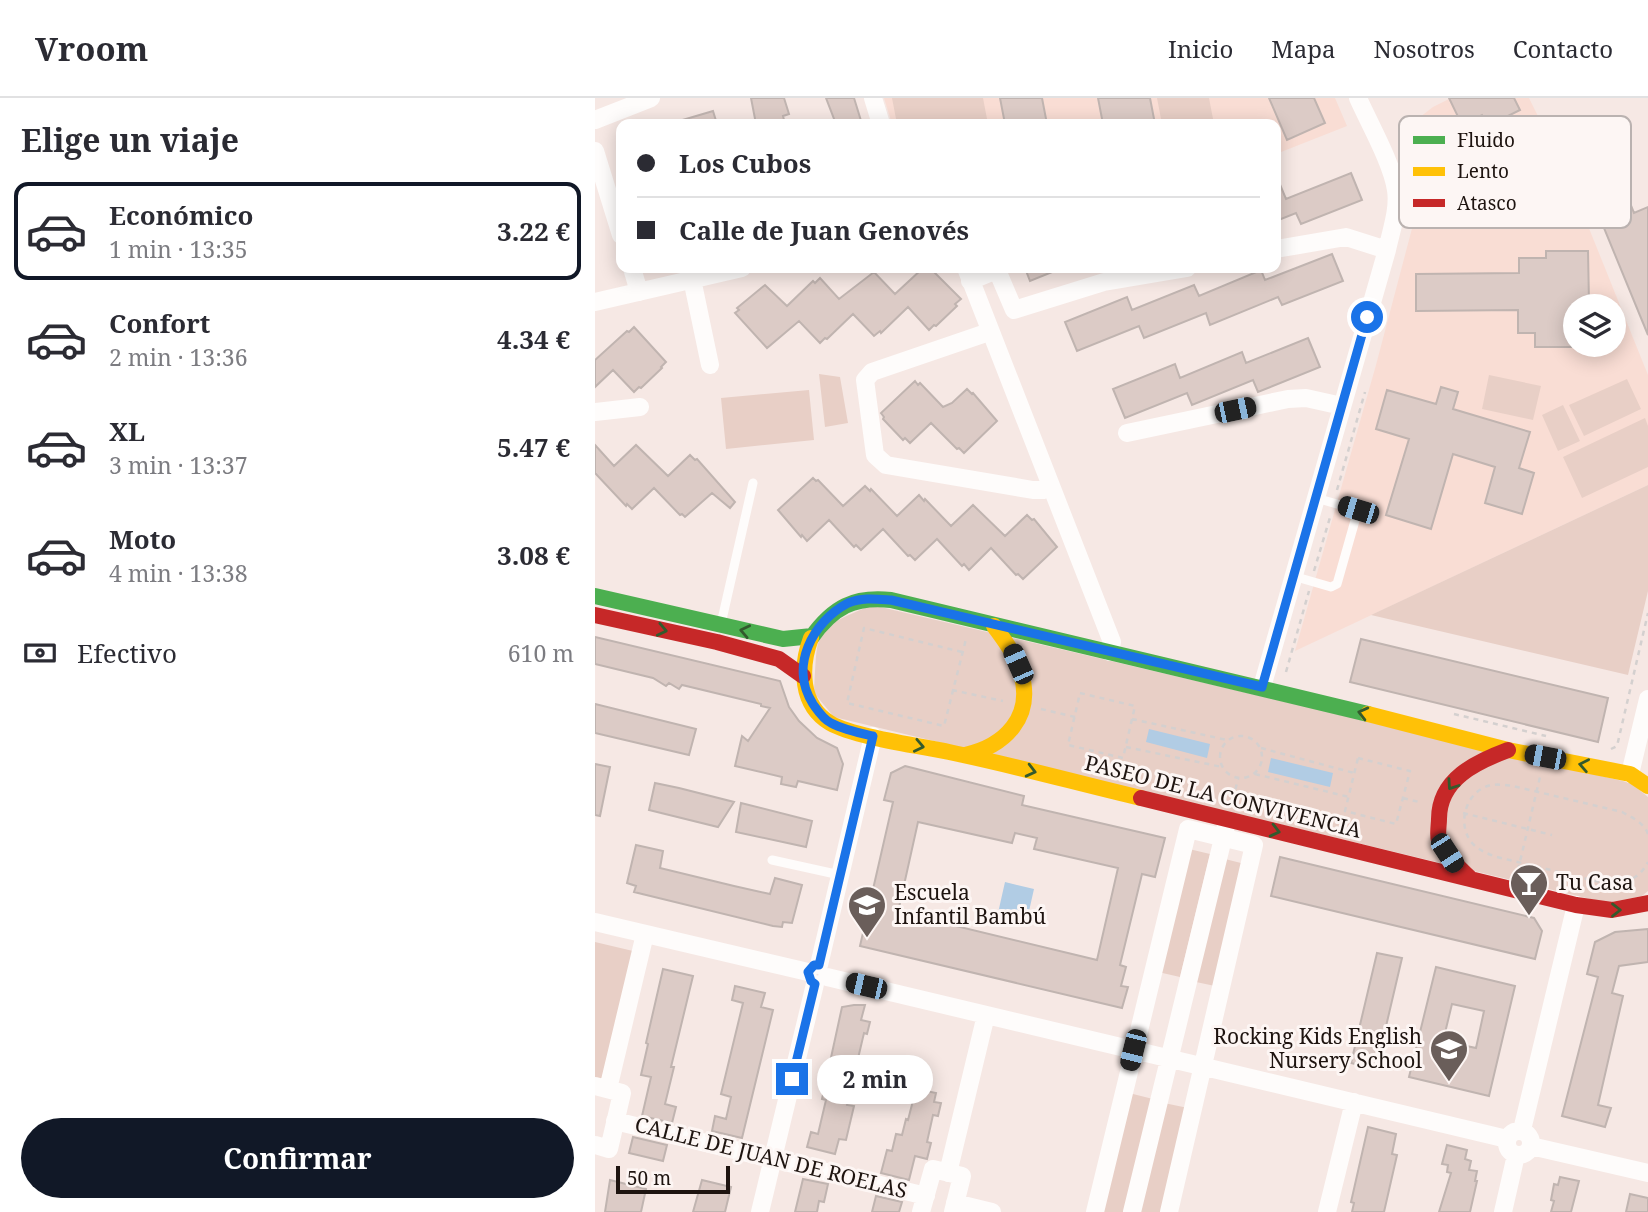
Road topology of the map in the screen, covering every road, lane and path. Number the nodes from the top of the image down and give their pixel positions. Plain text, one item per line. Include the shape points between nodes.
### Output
1 (650, 98) edge
2 (873, 98) edge
3 (1358, 98) edge
4 (879, 119) edge
5 (595, 120) edge
6 (595, 151) edge
7 (616, 219) edge
8 (1281, 248) edge
9 (1387, 250) junction
10 (633, 273) edge
11 (719, 273) edge
12 (998, 273) edge
13 (1157, 273) edge
14 (968, 274) edge
15 (692, 279) junction
16 (639, 292) junction
17 (595, 302) edge
18 (989, 332) junction
19 (710, 365) dead end
20 (1348, 385) junction
21 (1342, 406) junction
22 (640, 407) dead end
23 (595, 412) edge
24 (1128, 433) dead end
25 (753, 483) dead end
26 (1051, 487) junction
27 (1316, 498) junction
28 (1334, 503) junction
29 (1293, 576) junction
30 (1311, 582) junction
31 (595, 596) edge
32 (1648, 613) edge
33 (595, 615) edge
34 (971, 620) junction
35 (720, 626) junction
36 (994, 626) junction
37 (812, 636) junction
38 (962, 652) junction
39 (1110, 652) junction
40 (803, 676) junction
41 (1291, 676) dead end
42 (1262, 687) junction
43 (1648, 699) edge
44 (1449, 713) dead end
45 (1132, 719) junction
46 (873, 736) junction
47 (1554, 738) dead end
48 (1227, 740) junction
49 (1125, 747) junction
50 (1261, 748) junction
51 (1508, 750) junction
52 (1607, 750) dead end
53 (964, 755) junction
54 (1545, 757) junction
55 (1222, 767) junction
56 (1354, 773) junction
57 (1255, 774) junction
58 (1630, 774) junction
59 (1648, 786) edge
60 (1537, 792) junction
61 (1349, 797) junction
62 (1403, 798) junction
63 (1439, 807) junction
64 (1464, 813) junction
65 (1225, 828) junction
66 (1528, 829) junction
67 (1648, 834) edge
68 (1552, 835) dead end
69 (772, 860) dead end
70 (1520, 862) junction
71 (1648, 862) edge
72 (840, 876) junction
73 (1471, 879) junction
74 (1513, 890) junction
75 (1648, 903) edge
76 (1576, 905) junction
77 (595, 922) edge
78 (645, 934) junction
79 (817, 975) junction
80 (986, 1015) junction
81 (1133, 1050) junction
82 (1170, 1059) junction
83 (1202, 1067) junction
84 (601, 1088) edge
85 (1354, 1102) junction
86 (615, 1121) junction
87 (1519, 1143) junction
88 (595, 1145) edge
89 (773, 1159) junction
90 (948, 1173) junction
91 (1648, 1173) edge
92 (923, 1204) edge
93 (954, 1208) edge
94 (760, 1212) edge
95 (992, 1212) edge
96 (1095, 1212) edge
97 (1132, 1212) edge
98 (1169, 1212) edge
99 (1327, 1212) edge
100 (1503, 1212) edge

1 - 5 street
2 - 4 street
3 - 9 street via 1396,188
6 - 7 street
8 - 9 street via 1346,237
9 - 20 street
10 - 16 street
11 - 15 street
12 - 13 street via 1014,310 1104,282
14 - 18 street
15 - 16 street
15 - 19 street
16 - 17 street
18 - 26 street
18 - 26 street via 871,372 865,380 875,455 886,465 1033,490
20 - 21 street
20 - 28 path via 1365,390
21 - 24 street via 1289,399
21 - 27 street
22 - 23 street
25 - 35 lane
26 - 39 street via 1112,642
27 - 28 lane
27 - 29 street
28 - 30 path
28 - 30 lane via 1358,510 1337,584
29 - 30 lane
29 - 42 street
30 - 41 path via 1286,673
31 - 35 street
32 - 52 path via 1617,746
33 -> 40 street via 779,659
34 - 36 street
34 - 37 street via 870,598 850,603 830,616
34 - 38 path
37 -> 35 street via 783,639
36 - 39 street
36 - 53 street via 1012,650 1024,678 1024,706 1012,729 992,747
37 - 40 street
38 - 38 path via 944,726 847,703 865,628
39 - 42 street
40 - 46 street, PASEO DE LA CONVIVENCIA via 807,694 830,723
51 -> 42 street
43 - 58 street
44 - 47 path
45 - 48 path
45 - 49 path
45 - 49 path via 1135,706 1080,693 1069,745 1123,758
46 -> 53 street, PASEO DE LA CONVIVENCIA
46 - 72 street
48 - 50 path via 1248,737
48 - 55 path via 1220,753
49 - 55 path
50 - 56 path
50 - 57 path via 1262,763
51 - 54 street
51 -> 63 street via 1478,761 1453,780
53 -> 65 street, PASEO DE LA CONVIVENCIA
58 -> 54 street
54 - 60 path
55 - 57 path via 1238,779
56 - 61 path
56 - 62 path via 1358,758 1409,771
57 - 61 path
58 - 59 street
60 - 64 path via 1499,784 1484,787
60 - 66 path
60 - 67 path via 1622,813 1635,819
61 - 62 path via 1345,811 1396,824
62 - 63 path
63 - 64 path
63 - 73 street via 1439,840
64 - 66 path
64 - 70 path via 1464,828 1471,842 1482,851
65 -> 73 street, PASEO DE LA CONVIVENCIA
65 - 81 street via 1188,829
65 - 82 street
65 - 83 street via 1254,845
66 - 68 path
66 - 70 path
69 - 72 lane
70 - 71 path via 1619,884 1632,880
70 - 74 path
72 - 79 street
73 - 74 street, PASEO DE LA CONVIVENCIA
74 - 76 street, PASEO DE LA CONVIVENCIA
76 -> 75 street, PASEO DE LA CONVIVENCIA via 1609,911
76 - 87 street
77 - 78 street
78 - 79 street
78 - 84 street
79 - 80 street
79 - 89 street
80 - 81 street
80 - 90 street
81 - 82 street
81 - 96 street
82 - 83 street
82 - 97 street
83 - 85 street
83 - 98 street
84 - 86 street via 622,1093
85 - 87 street
85 - 99 street
86 - 88 street via 609,1149
86 - 89 street, CALLE DE JUAN DE ROELAS
87 - 91 street
87 - 100 street
89 - 92 street, CALLE DE JUAN DE ROELAS
89 - 94 street
90 - 92 street via 933,1168
90 - 93 street via 962,1176
93 - 95 street

